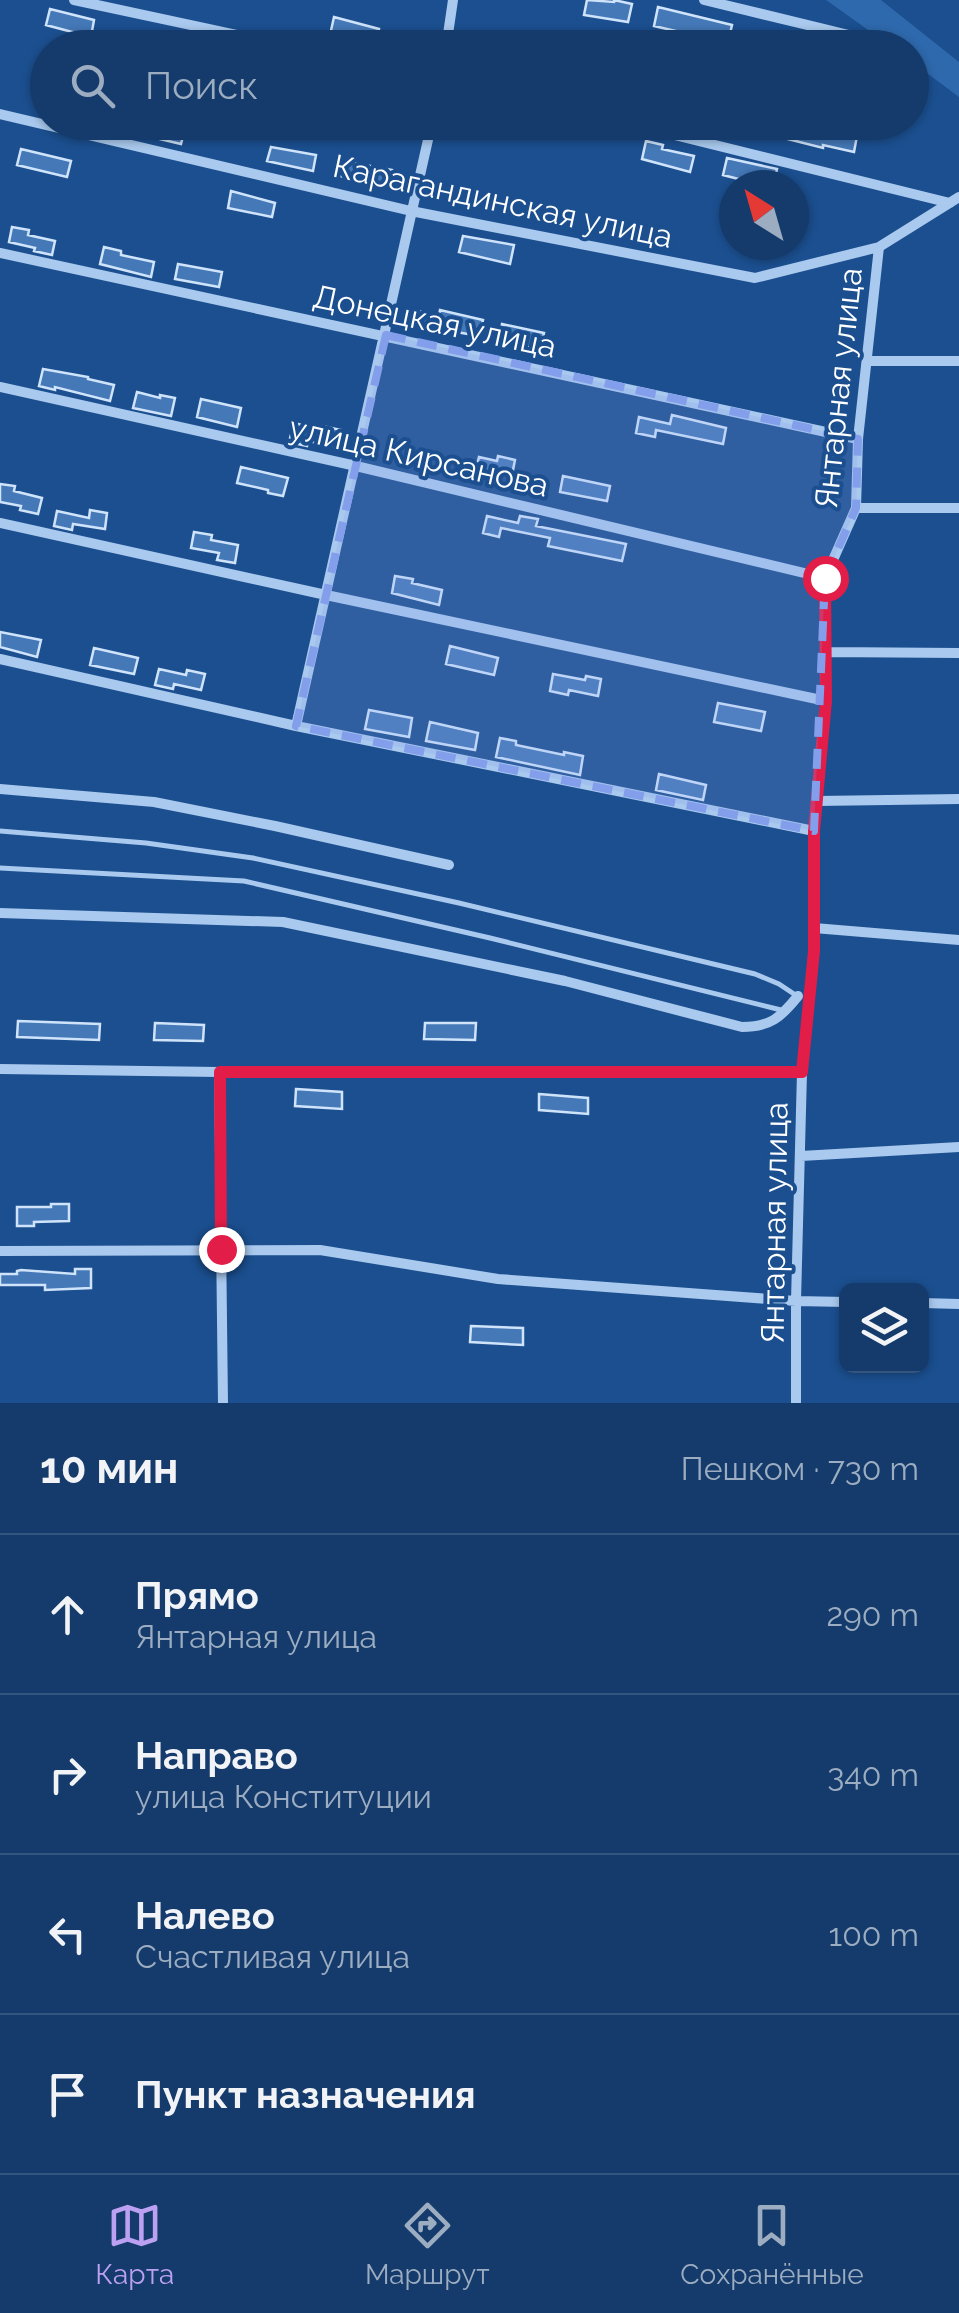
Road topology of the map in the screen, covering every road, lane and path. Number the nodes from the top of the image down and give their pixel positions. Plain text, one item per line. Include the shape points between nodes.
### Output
1 (74, 0) edge
2 (453, 0) edge
3 (704, 0) edge
4 (214, 30) edge
5 (449, 30) edge
6 (827, 30) edge
7 (0, 114) edge
8 (30, 121) edge
9 (110, 140) edge
10 (428, 140) edge
11 (699, 140) edge
12 (955, 200) edge
13 (411, 211) junction
14 (879, 247) junction
15 (0, 254) edge
16 (386, 335) junction
17 (866, 361) junction
18 (959, 361) edge
19 (0, 387) edge
20 (858, 439) junction
21 (356, 466) junction
22 (856, 508) junction
23 (959, 508) edge
24 (0, 523) edge
25 (825, 578) junction
26 (326, 595) junction
27 (827, 652) junction
28 (959, 654) edge
29 (0, 660) edge
30 (826, 701) junction
31 (296, 726) junction
32 (0, 789) edge
33 (959, 799) edge
34 (817, 801) junction
35 (814, 831) junction
36 (0, 832) edge
37 (449, 865) dead end
38 (0, 868) edge
39 (0, 913) edge
40 (814, 928) junction
41 (959, 940) edge
42 (804, 997) junction
43 (786, 1011) junction
44 (0, 1068) edge
45 (220, 1072) junction
46 (802, 1072) junction
47 (959, 1147) edge
48 (800, 1156) junction
49 (221, 1249) junction
50 (0, 1251) edge
51 (796, 1301) junction
52 (839, 1302) edge
53 (929, 1304) edge
54 (959, 1304) edge
55 (223, 1403) edge
56 (796, 1403) edge

1 - 4 street
2 - 5 street
3 - 6 street
7 - 8 street, Карагандинская улица
9 - 13 street, Карагандинская улица
10 - 13 street
11 - 12 street
12 - 14 street, Янтарная улица
13 - 14 street, Карагандинская улица via 755,278
13 - 16 street
14 - 17 street, Янтарная улица
15 - 16 street, Донецкая улица
16 - 20 street, Донецкая улица
16 - 21 street
17 - 18 street
17 - 20 street, Янтарная улица
19 - 21 street, улица Кирсанова
20 - 22 street, Янтарная улица
21 - 25 street, улица Кирсанова
21 - 26 street
22 - 23 street
22 - 25 street, Янтарная улица
24 - 26 street
25 - 27 street, Янтарная улица
26 - 30 street
26 - 31 street
27 - 28 street
27 - 30 street, Янтарная улица
29 - 31 street
30 - 34 street, Янтарная улица
31 - 35 street
32 - 37 street via 154,802
33 - 34 street
34 - 35 street, Янтарная улица
35 - 40 street, Янтарная улица
36 - 42 lane via 254,858 755,974
38 - 43 lane via 244,881
39 - 43 street via 283,922 742,1027 759,1027
40 - 41 street
40 - 42 street, Янтарная улица
42 - 43 street
42 - 46 street, Янтарная улица
44 - 45 street
45 - 46 street
45 - 49 street
46 - 48 street, Янтарная улица
47 - 48 street
48 - 51 street, Янтарная улица
49 - 50 street
49 - 51 street via 320,1250 498,1279
49 - 55 street
51 - 52 street
51 - 56 street, Янтарная улица
53 - 54 street

